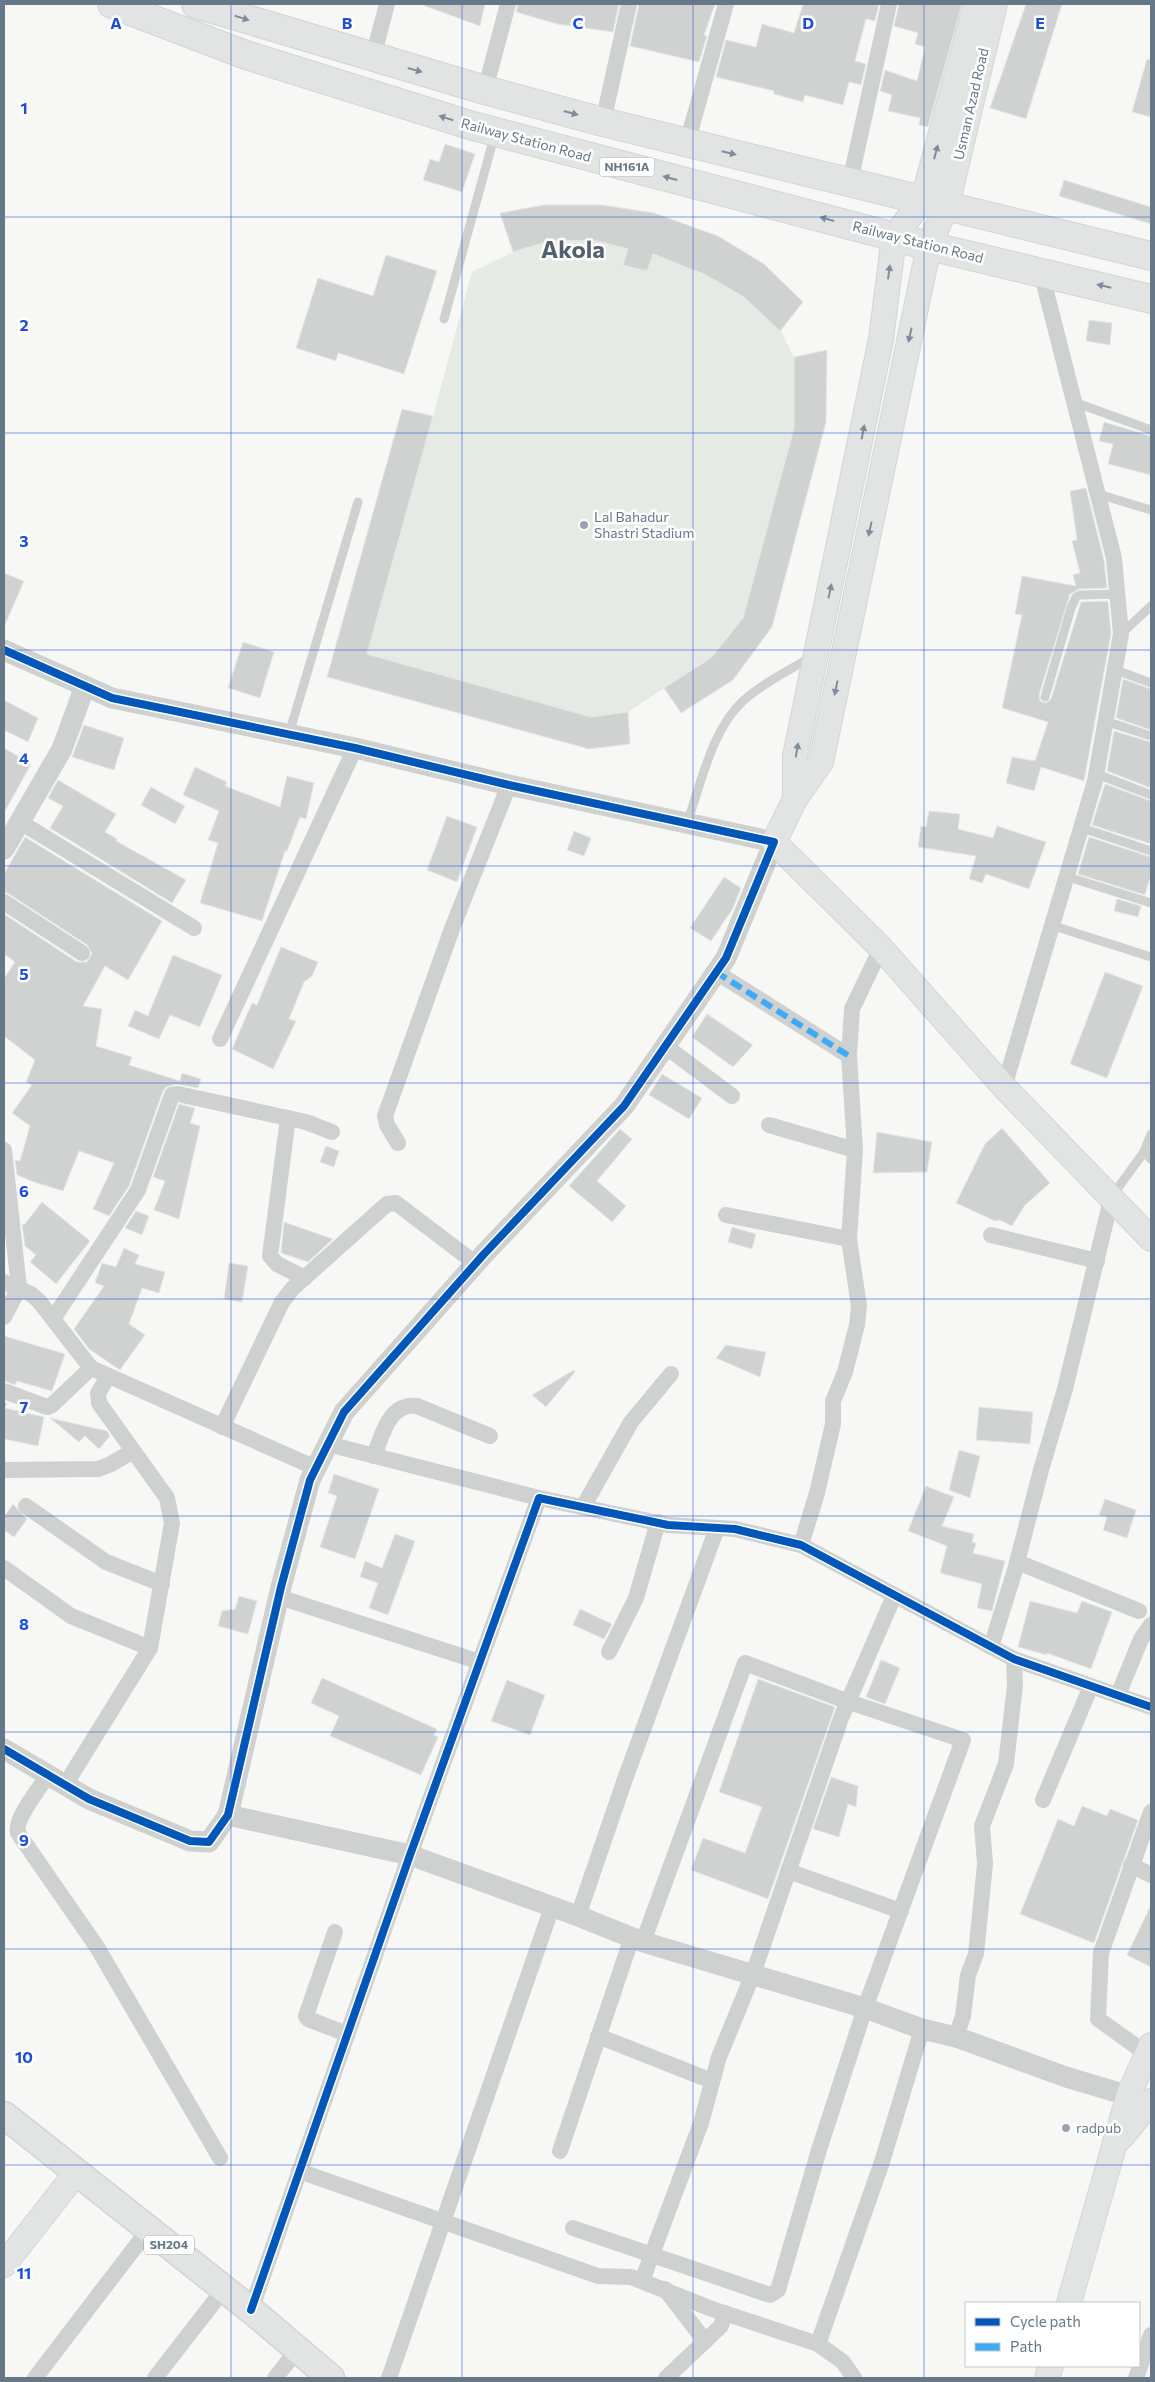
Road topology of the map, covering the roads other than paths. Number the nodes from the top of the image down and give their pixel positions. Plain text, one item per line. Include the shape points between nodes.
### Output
1 (112, 4) edge
2 (196, 4) edge
3 (387, 4) edge
4 (508, 4) edge
5 (629, 4) edge
6 (726, 4) edge
7 (889, 4) edge
8 (976, 4) edge
9 (994, 4) edge
10 (373, 57) junction
11 (485, 90) junction
12 (603, 122) junction
13 (495, 132) junction
14 (687, 143) junction
15 (850, 182) junction
16 (935, 202) junction
17 (894, 237) junction
18 (929, 246) junction
19 (1151, 256) edge
20 (1041, 272) junction
21 (1151, 299) edge
22 (444, 319) dead end
23 (1074, 402) junction
24 (1151, 430) edge
25 (852, 483) junction
26 (878, 488) junction
27 (1098, 494) junction
28 (358, 502) dead end
29 (1151, 510) edge
30 (1119, 594) junction
31 (1151, 606) edge
32 (1121, 634) junction
33 (4, 650) edge
34 (817, 654) junction
35 (1116, 670) junction
36 (1151, 682) edge
37 (85, 686) junction
38 (1045, 696) dead end
39 (1108, 722) junction
40 (289, 734) junction
41 (1151, 736) edge
42 (355, 748) junction
43 (1097, 774) junction
44 (509, 785) junction
45 (1151, 794) edge
46 (796, 799) junction
47 (20, 822) junction
48 (686, 823) junction
49 (1082, 828) junction
50 (774, 842) junction
51 (4, 849) edge
52 (1151, 851) edge
53 (1068, 877) junction
54 (4, 902) edge
55 (1151, 903) edge
56 (1054, 926) junction
57 (194, 928) dead end
58 (882, 948) junction
59 (82, 953) dead end
60 (1151, 957) edge
61 (716, 972) junction
62 (220, 1039) dead end
63 (665, 1046) junction
64 (849, 1056) junction
65 (1004, 1087) junction
66 (732, 1096) dead end
67 (288, 1118) junction
68 (769, 1125) dead end
69 (332, 1132) dead end
70 (1151, 1134) edge
71 (398, 1143) dead end
72 (4, 1150) edge
73 (855, 1150) junction
74 (1148, 1156) edge
75 (1112, 1196) junction
76 (726, 1215) dead end
77 (991, 1235) dead end
78 (849, 1239) junction
79 (1151, 1239) edge
80 (1098, 1261) junction
81 (476, 1264) junction
82 (305, 1278) junction
83 (4, 1282) edge
84 (19, 1288) junction
85 (4, 1317) edge
86 (53, 1319) junction
87 (91, 1368) junction
88 (671, 1374) dead end
89 (108, 1377) junction
90 (4, 1391) edge
91 (222, 1427) junction
92 (490, 1436) dead end
93 (328, 1444) junction
94 (133, 1451) junction
95 (374, 1456) junction
96 (316, 1468) junction
97 (4, 1470) edge
98 (538, 1498) junction
99 (26, 1506) dead end
100 (584, 1507) junction
101 (658, 1522) junction
102 (717, 1528) junction
103 (801, 1545) junction
104 (1017, 1562) junction
105 (4, 1568) edge
106 (162, 1584) junction
107 (894, 1596) junction
108 (280, 1597) junction
109 (1138, 1611) dead end
110 (1151, 1625) edge
111 (991, 1647) junction
112 (150, 1648) junction
113 (609, 1652) dead end
114 (1014, 1659) junction
115 (480, 1662) junction
116 (1091, 1686) junction
117 (1118, 1696) junction
118 (849, 1702) junction
119 (1151, 1708) edge
120 (4, 1749) edge
121 (56, 1780) junction
122 (1043, 1800) dead end
123 (1151, 1812) edge
124 (228, 1815) junction
125 (410, 1855) junction
126 (1132, 1865) junction
127 (788, 1871) junction
128 (1151, 1875) edge
129 (552, 1907) junction
130 (902, 1911) junction
131 (578, 1916) junction
132 (335, 1932) dead end
133 (637, 1939) junction
134 (753, 1974) junction
135 (865, 2008) junction
136 (922, 2029) junction
137 (347, 2034) junction
138 (598, 2036) junction
139 (956, 2037) junction
140 (1149, 2049) edge
141 (712, 2080) junction
142 (1145, 2100) edge
143 (4, 2115) edge
144 (560, 2151) dead end
145 (220, 2158) dead end
146 (299, 2171) junction
147 (76, 2173) junction
148 (443, 2220) junction
149 (573, 2228) dead end
150 (149, 2229) junction
151 (652, 2254) junction
152 (4, 2265) edge
153 (642, 2281) junction
154 (224, 2289) junction
155 (664, 2289) junction
156 (1069, 2302) edge
157 (250, 2310) junction
158 (725, 2313) junction
159 (1151, 2335) edge
160 (704, 2341) junction
161 (818, 2344) junction
162 (298, 2349) junction
163 (1140, 2367) edge
164 (35, 2378) edge
165 (155, 2378) edge
166 (275, 2378) edge
167 (331, 2378) edge
168 (390, 2378) edge
169 (666, 2378) edge
170 (854, 2378) edge

13 -> 1 highway, Railway Station Road / NH161A via 246,55
2 -> 10 highway
3 - 10 street
4 - 11 street
5 - 12 street
6 - 14 street
7 - 15 street
16 -> 8 main road, Usman Azad Road
9 - 16 main road, Usman Azad Road
10 -> 11 highway
11 -> 12 highway
12 - 14 highway
17 -> 13 highway, Railway Station Road / NH161A
13 - 22 lane
14 -> 15 highway
15 - 16 highway
16 - 17 main road
16 - 18 main road
16 - 19 highway
17 - 18 highway, Railway Station Road / NH161A
25 -> 17 main road via 881,340
18 - 20 highway, Railway Station Road / NH161A
18 -> 26 main road
21 -> 20 highway, Railway Station Road / NH161A
20 - 23 street
23 - 24 lane
23 - 27 street
25 - 26 main road
34 -> 25 main road
26 -> 46 main road via 821,762
27 - 29 lane
27 - 30 street via 1114,558
28 - 40 lane
30 - 32 street
30 - 38 lane via 1076,597
31 - 32 lane
32 - 35 street
33 - 37 street
46 -> 34 main road via 795,756
34 - 48 lane via 744,700 727,718
35 - 36 lane
35 - 39 street
37 - 40 street via 112,698
37 - 47 street via 62,748
39 - 41 lane
39 - 43 street
40 - 42 street
42 - 44 street
42 - 62 street
43 - 45 lane
43 - 49 street
44 - 48 street
44 - 71 street via 453,926 385,1116
46 - 50 main road
47 - 51 street
47 - 57 street
48 - 50 street
49 - 52 lane
49 - 53 street
50 - 58 main road
50 - 61 street via 726,958
53 - 55 lane
53 - 56 street
54 - 59 street
56 - 60 lane
56 - 65 street
58 - 64 street via 852,1010
58 - 65 main road
61 - 63 street
61 - 64 street
63 - 66 street
63 - 81 street via 624,1106
64 - 73 street
65 - 75 main road
67 - 69 street
67 - 82 street via 270,1256 277,1264
67 - 86 street via 172,1095 138,1190
68 - 73 street
70 - 74 lane
72 - 84 street
73 - 78 street
74 - 75 lane
75 - 79 main road
75 - 80 street
76 - 78 street
77 - 80 street
78 - 103 street via 859,1306 845,1372 833,1400 833,1424 817,1493
80 - 104 street
81 - 82 street via 391,1202
81 - 93 street via 344,1412
82 - 91 street via 282,1302
83 - 84 street
84 - 85 street
84 - 86 street via 39,1301
86 - 87 street
87 - 89 street
87 - 90 street via 47,1407
88 - 100 street via 631,1422
89 - 91 street
89 - 94 street via 98,1393 99,1403
91 - 96 street
92 - 95 street via 417,1406 407,1406 395,1412 388,1421
93 - 95 street
93 - 96 street
94 - 97 street via 98,1469
94 - 106 street via 167,1498 170,1509 172,1523
95 - 98 street
96 - 108 street via 310,1480
98 - 100 street
98 - 115 street
99 - 106 street via 106,1562
100 - 101 street
101 - 102 street
101 - 113 street via 636,1598
102 - 103 street via 735,1529
102 - 131 street
103 - 107 street
104 - 109 street
104 - 111 street
105 - 112 street via 71,1616
106 - 112 street
107 - 111 street
107 - 118 street
108 - 115 street
108 - 124 street
110 - 117 street via 1141,1639
111 - 114 street
112 - 121 street
114 - 116 street
114 - 139 street via 1015,1685 1006,1764 982,1826 985,1864 976,1954 968,1976 963,2016
115 - 125 street
116 - 117 street
116 - 122 street
117 - 119 street
118 - 127 street
118 - 130 street via 964,1740
118 - 133 street via 745,1663
120 - 121 street
121 - 124 street via 89,1799 190,1841 209,1842
121 - 145 street via 20,1819 18,1833 97,1947
123 - 126 street
124 - 125 street
125 - 129 street
125 - 137 street
126 - 128 street
126 - 140 street via 1101,1953 1098,2019
127 - 130 street
127 - 134 street
129 - 131 street
129 - 148 street
130 - 135 street
131 - 133 street
132 - 137 street via 306,2016 308,2020
133 - 134 street
133 - 138 street
134 - 135 street
134 - 141 street
135 - 136 street
135 - 151 street via 778,2290 770,2295
136 - 139 street
136 - 161 street via 882,2162
137 - 146 street
138 - 141 street
138 - 144 street
139 - 142 street via 1066,2077
140 - 142 main road
141 - 151 street via 701,2124
142 - 156 main road via 1115,2145
143 - 147 main road, SH204
146 - 148 street
146 - 157 street
147 - 150 main road, SH204
147 - 152 main road
148 - 153 street via 598,2276 631,2277
148 - 168 street
149 - 151 street
150 - 154 main road, SH204
150 - 164 street
151 - 153 street
153 - 155 street
154 - 157 main road, SH204
154 - 165 street
155 - 158 street
155 - 160 street
157 - 162 main road, SH204
158 - 160 street via 721,2326
158 - 161 street
159 - 163 street
160 - 169 street
161 - 170 street via 843,2362
162 - 166 street
162 - 167 main road, SH204

